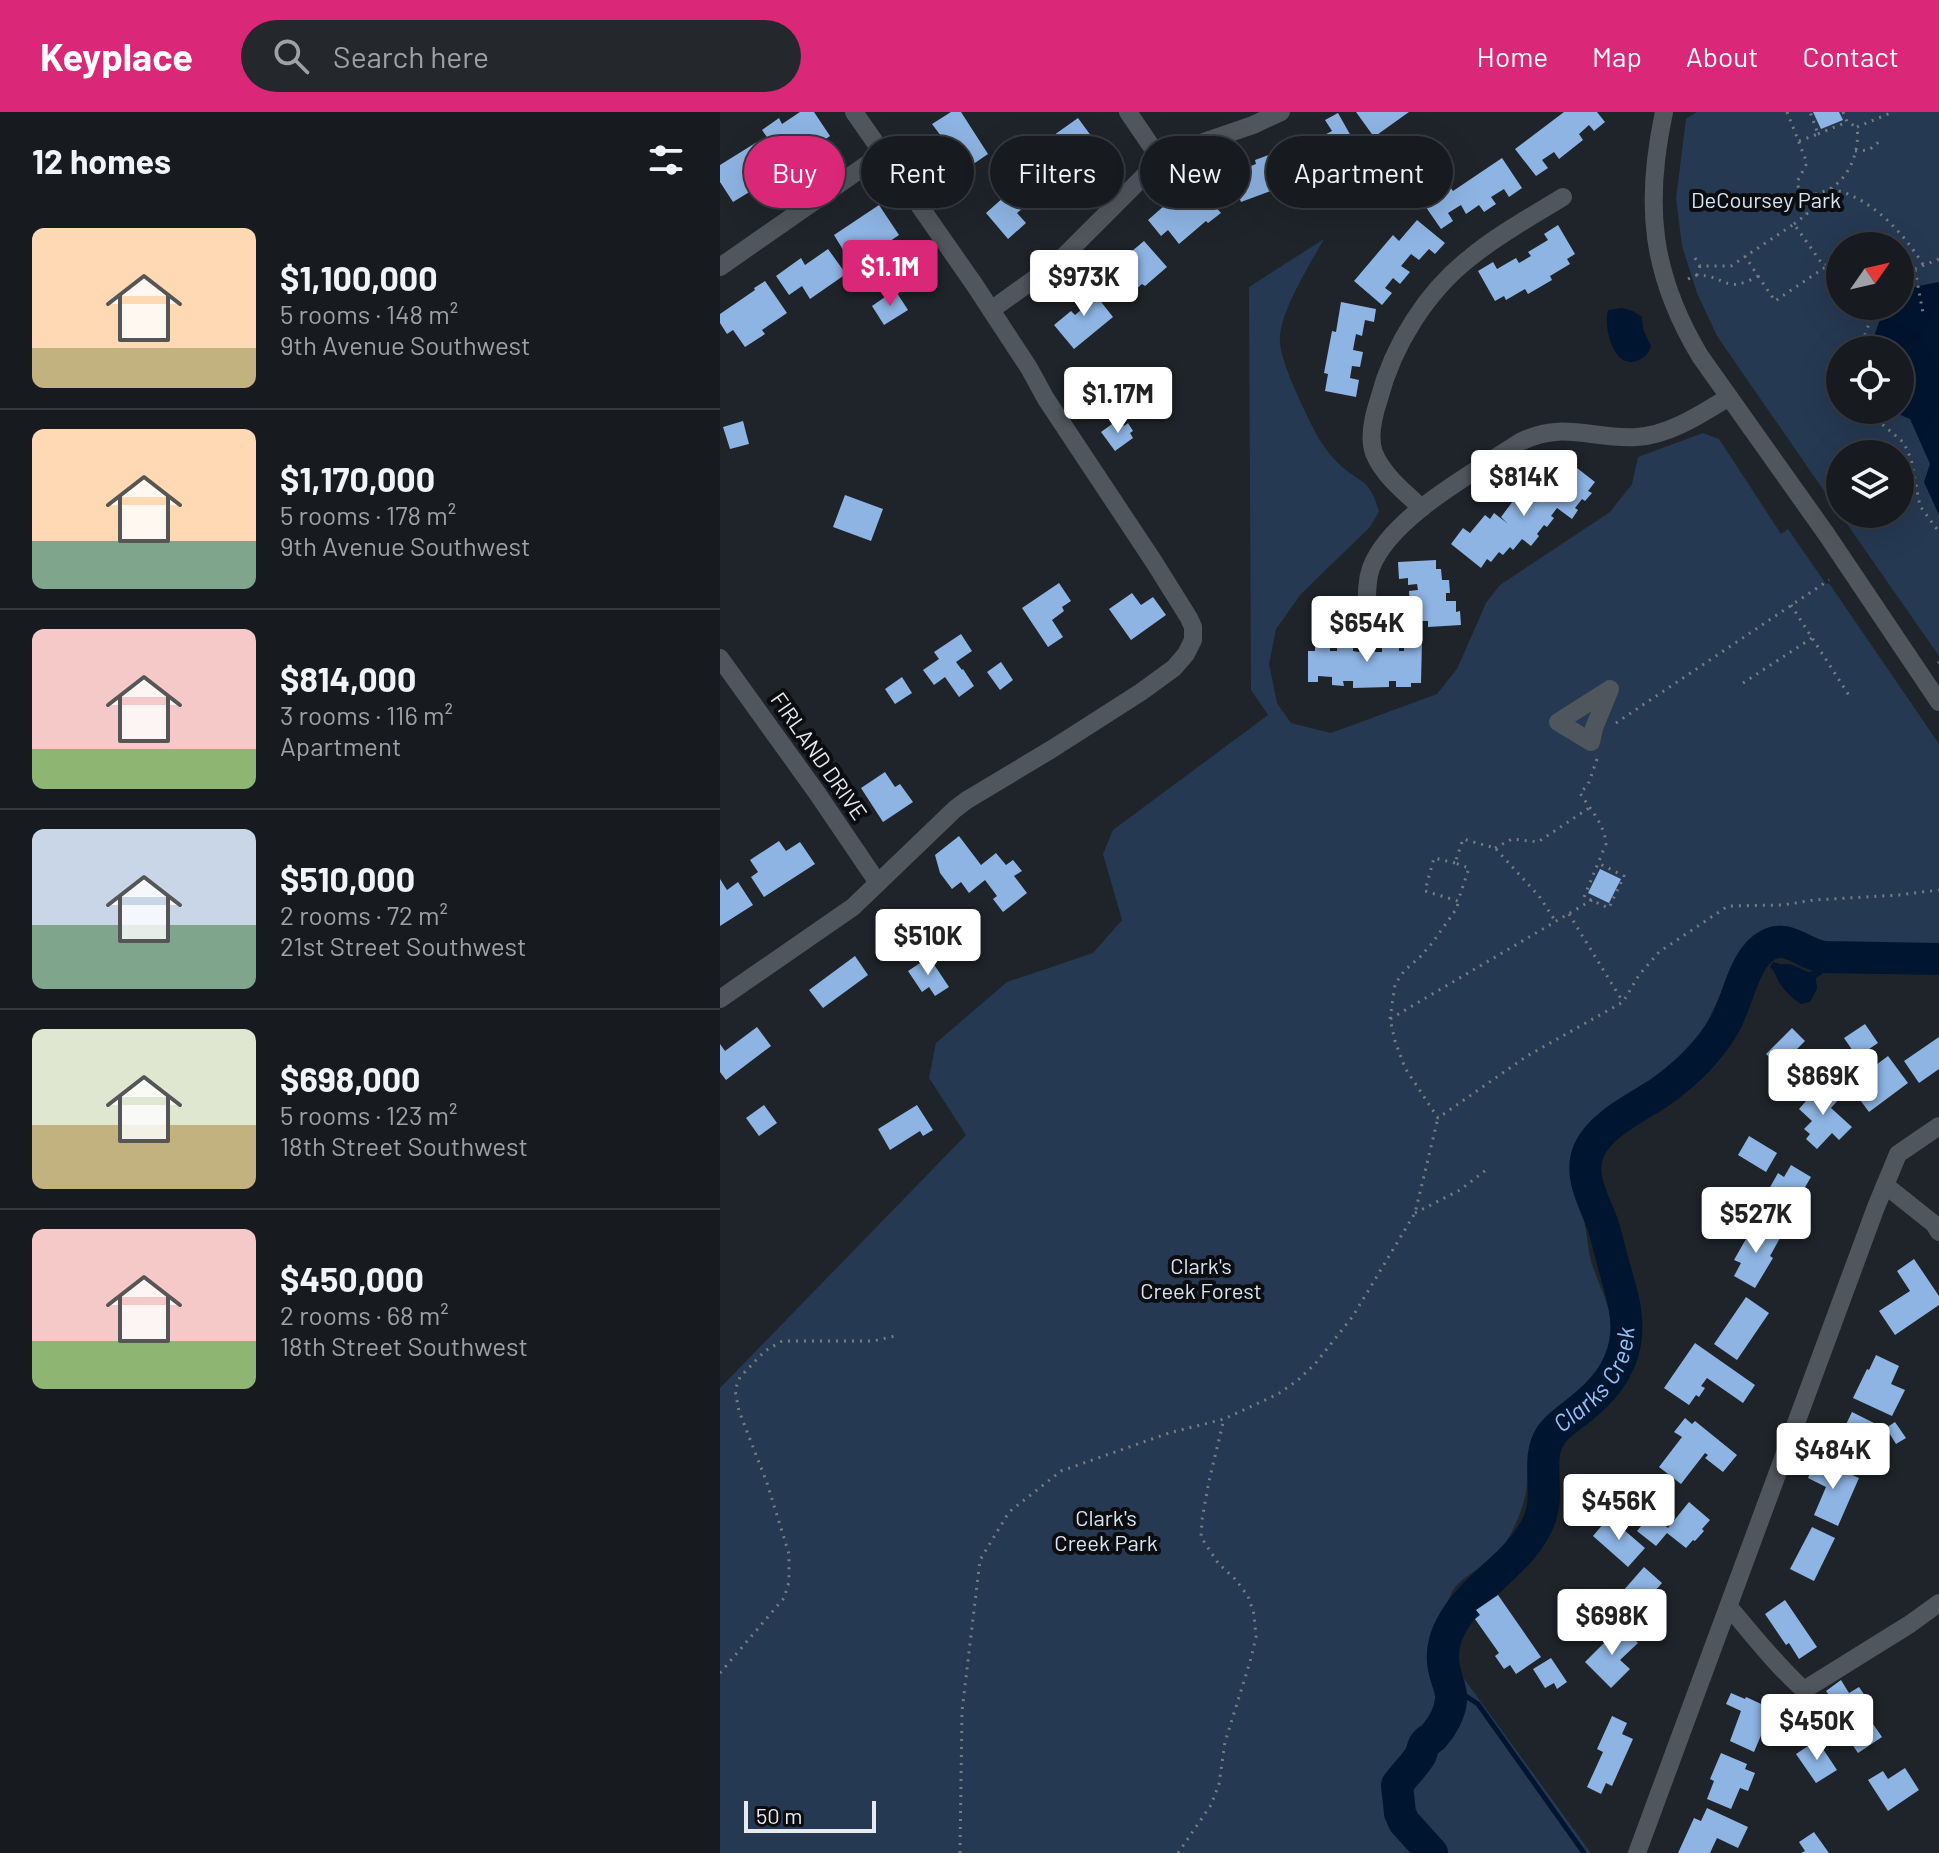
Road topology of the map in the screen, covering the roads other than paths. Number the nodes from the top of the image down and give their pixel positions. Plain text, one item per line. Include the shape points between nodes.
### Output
1 (854, 112) edge
2 (1128, 112) edge
3 (1281, 112) edge
4 (1664, 112) edge
5 (870, 136) edge
6 (1144, 136) edge
7 (1221, 136) edge
8 (861, 169) edge
9 (1140, 180) edge
10 (1563, 197) dead end
11 (920, 208) edge
12 (720, 267) edge
13 (991, 310) junction
14 (1729, 397) junction
15 (1422, 508) junction
16 (1367, 611) dead end
17 (720, 658) edge
18 (1939, 702) edge
19 (1558, 722) joint
20 (878, 883) junction
21 (720, 999) edge
22 (1939, 1126) edge
23 (1885, 1185) junction
24 (1939, 1232) edge
25 (1939, 1603) edge
26 (1729, 1607) junction
27 (1637, 1853) edge

1 - 5 street
2 - 6 street
3 - 7 street
4 - 14 street via 1653,175 1661,268 1684,329
8 - 12 street
9 - 13 street via 1058,262
10 - 15 street via 1449,276 1408,329 1392,360 1375,413 1373,450 1398,486
11 - 13 street
13 - 20 street via 1178,599 1193,627 1193,640 1181,661 1161,678 955,809
14 - 15 street via 1665,431 1640,437 1561,431 1533,436
14 - 18 street
15 - 16 street via 1384,545 1371,568
17 - 20 street, FIRLAND DRIVE
19 - 19 street via 1595,747 1594,728 1610,689
20 - 21 street via 845,913
22 - 23 street via 1898,1154
23 - 24 street
23 - 26 street
25 - 26 street via 1804,1690
26 - 27 street

